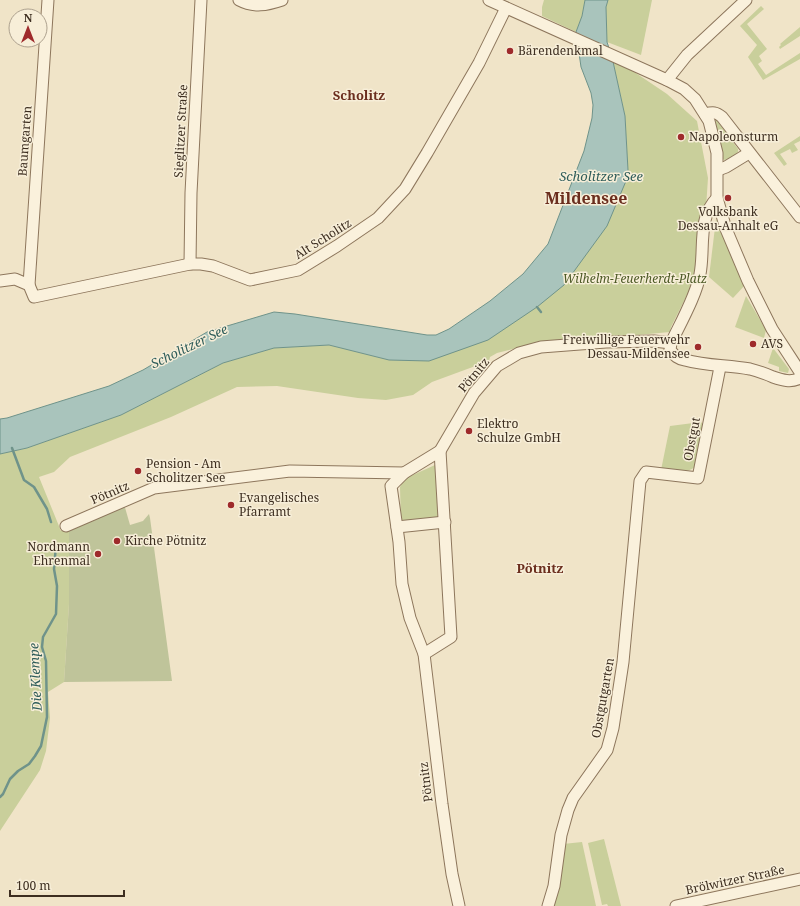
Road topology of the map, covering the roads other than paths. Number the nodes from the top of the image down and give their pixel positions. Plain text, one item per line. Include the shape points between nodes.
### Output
1 (48, 0) edge
2 (201, 0) edge
3 (239, 0) edge
4 (282, 0) edge
5 (488, 0) edge
6 (746, 0) edge
7 (506, 8) junction
8 (667, 80) junction
9 (705, 114) junction
10 (749, 153) junction
11 (718, 170) junction
12 (717, 198) junction
13 (800, 217) edge
14 (190, 264) junction
15 (0, 281) edge
16 (29, 285) junction
17 (671, 343) junction
18 (720, 366) junction
19 (800, 372) edge
20 (800, 378) edge
21 (440, 451) junction
22 (404, 473) junction
23 (640, 481) joint
24 (445, 522) junction
25 (66, 526) dead end
26 (397, 528) junction
27 (424, 654) junction
28 (800, 879) edge
29 (459, 906) edge
30 (548, 906) edge
31 (676, 906) edge

1 - 16 street, Baumgarten
2 - 14 street, Sieglitzer Straße
3 - 4 street via 257,6
5 - 7 street
6 - 8 street via 687,55
7 - 8 street
7 - 14 street, Alt Scholitz via 479,63 427,153 405,189 378,218 298,270 250,280 213,266
8 - 9 street via 684,89
9 - 10 street via 718,113
9 - 11 street via 715,140
10 - 11 street
10 - 13 street
11 - 12 street
12 - 17 street via 710,205 702,237 700,275
12 - 19 street via 726,229 748,281 772,329
14 - 16 street, Alt Scholitz via 34,297
15 - 16 street, Alt Scholitz via 15,279
17 - 18 street via 670,350 675,357
17 - 21 street, Pötnitz via 606,342 541,347 518,353 497,366 474,393
18 - 20 street via 752,370 788,381
18 - 23 street, Obstgut via 698,478 646,472
21 - 22 street, Pötnitz
21 - 24 street
22 - 25 street, Pötnitz via 290,471 154,488
22 - 26 street, Pötnitz via 391,486
23 - 30 street, Obstgutgarten via 623,662 613,728 607,750 573,798 568,810
24 - 26 street
24 - 27 street via 451,637
26 - 27 street, Pötnitz via 402,584 410,618
27 - 29 street, Pötnitz via 442,804
28 - 31 street, Brölwitzer Straße

